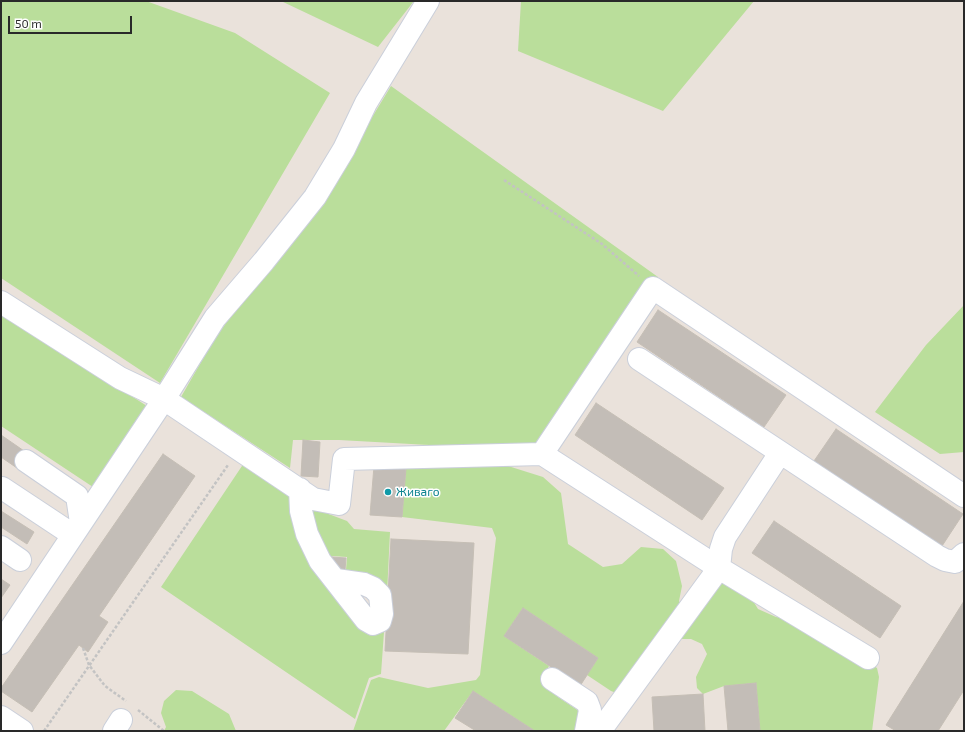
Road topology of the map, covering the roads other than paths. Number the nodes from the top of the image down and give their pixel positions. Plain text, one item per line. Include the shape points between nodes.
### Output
1 (428, 1) edge
2 (1, 302) edge
3 (639, 359) dead end
4 (164, 399) junction
5 (780, 452) junction
6 (542, 454) junction
7 (26, 460) dead end
8 (300, 489) junction
9 (1, 490) edge
10 (964, 496) edge
11 (77, 529) junction
12 (1, 547) edge
13 (964, 554) edge
14 (20, 560) dead end
15 (719, 568) junction
16 (336, 580) dead end
17 (1, 642) edge
18 (868, 658) dead end
19 (552, 679) dead end
20 (1, 717) edge
21 (22, 731) edge
22 (586, 731) edge
23 (600, 731) edge

1 - 4 lane via 366,103 344,149 315,197 215,318
2 - 4 lane via 120,378
3 - 5 lane
4 - 8 lane
4 - 11 lane
5 - 13 lane via 937,556 955,562
5 - 15 lane via 726,537 721,549
6 - 8 lane via 344,459 339,504 313,499
6 - 10 lane via 654,288
6 - 15 lane
7 - 11 lane via 77,496
8 - 16 lane via 301,511 308,534 320,561
9 - 11 lane via 2,488
11 - 17 lane
12 - 14 lane
15 - 18 lane
15 - 23 lane
19 - 22 lane via 587,702 590,710
20 - 21 lane

